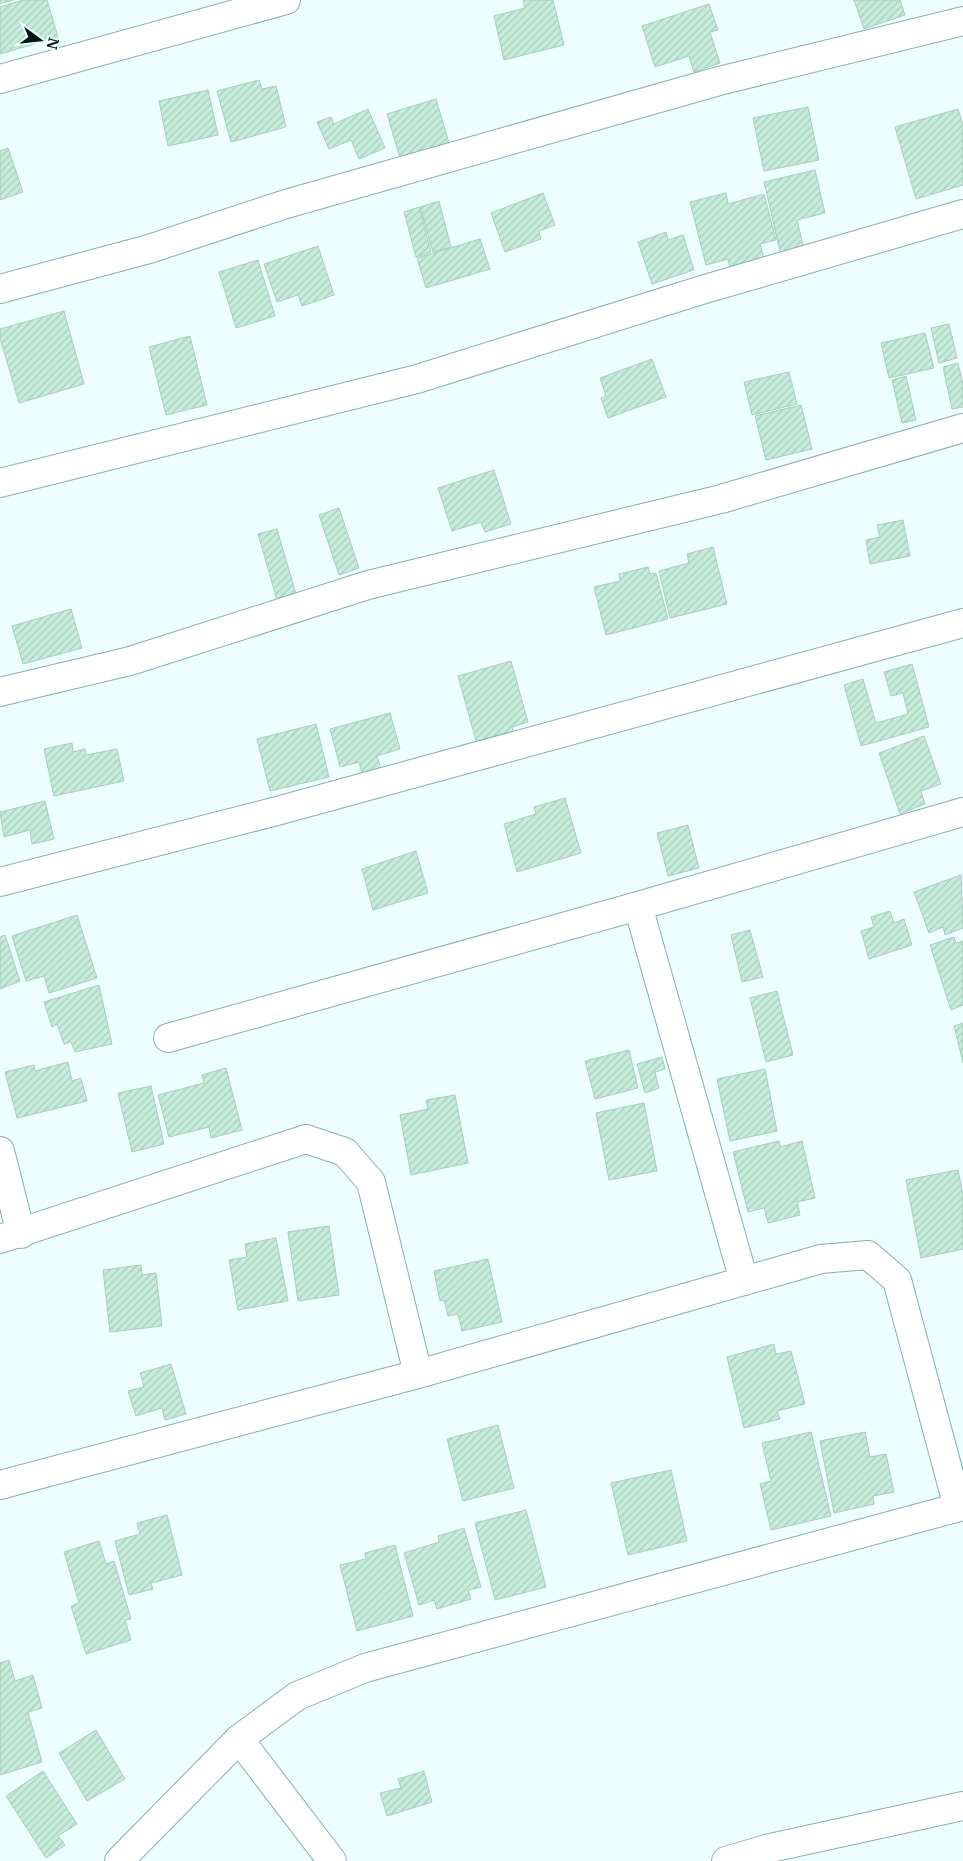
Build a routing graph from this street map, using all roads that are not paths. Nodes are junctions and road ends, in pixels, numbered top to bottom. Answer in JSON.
{"nodes":[{"id":1,"x":286,"y":0,"type":"edge"},
{"id":2,"x":963,"y":21,"type":"edge"},
{"id":3,"x":0,"y":79,"type":"edge"},
{"id":4,"x":963,"y":214,"type":"edge"},
{"id":5,"x":0,"y":289,"type":"edge"},
{"id":6,"x":963,"y":428,"type":"edge"},
{"id":7,"x":0,"y":483,"type":"edge"},
{"id":8,"x":963,"y":623,"type":"edge"},
{"id":9,"x":0,"y":692,"type":"edge"},
{"id":10,"x":963,"y":812,"type":"edge"},
{"id":11,"x":0,"y":882,"type":"edge"},
{"id":12,"x":638,"y":906,"type":"junction"},
{"id":13,"x":168,"y":1038,"type":"dead end"},
{"id":14,"x":0,"y":1151,"type":"edge"},
{"id":15,"x":10,"y":1236,"type":"edge"},
{"id":16,"x":744,"y":1281,"type":"junction"},
{"id":17,"x":418,"y":1374,"type":"junction"},
{"id":18,"x":0,"y":1485,"type":"edge"},
{"id":19,"x":961,"y":1506,"type":"edge"},
{"id":20,"x":239,"y":1739,"type":"junction"},
{"id":21,"x":963,"y":1806,"type":"edge"},
{"id":22,"x":119,"y":1861,"type":"edge"},
{"id":23,"x":332,"y":1861,"type":"edge"},
{"id":24,"x":726,"y":1861,"type":"edge"}],
"edges":[{"from":1,"to":3,"type":"street"},
{"from":2,"to":5,"type":"street"},
{"from":4,"to":7,"type":"street"},
{"from":6,"to":9,"type":"street"},
{"from":8,"to":11,"type":"street"},
{"from":10,"to":12,"type":"street"},
{"from":12,"to":13,"type":"street"},
{"from":12,"to":16,"type":"street"},
{"from":14,"to":15,"type":"street"},
{"from":15,"to":17,"type":"street"},
{"from":16,"to":17,"type":"street"},
{"from":16,"to":19,"type":"street"},
{"from":17,"to":18,"type":"street"},
{"from":19,"to":20,"type":"street"},
{"from":20,"to":22,"type":"street"},
{"from":20,"to":23,"type":"street"},
{"from":21,"to":24,"type":"street"}]}
